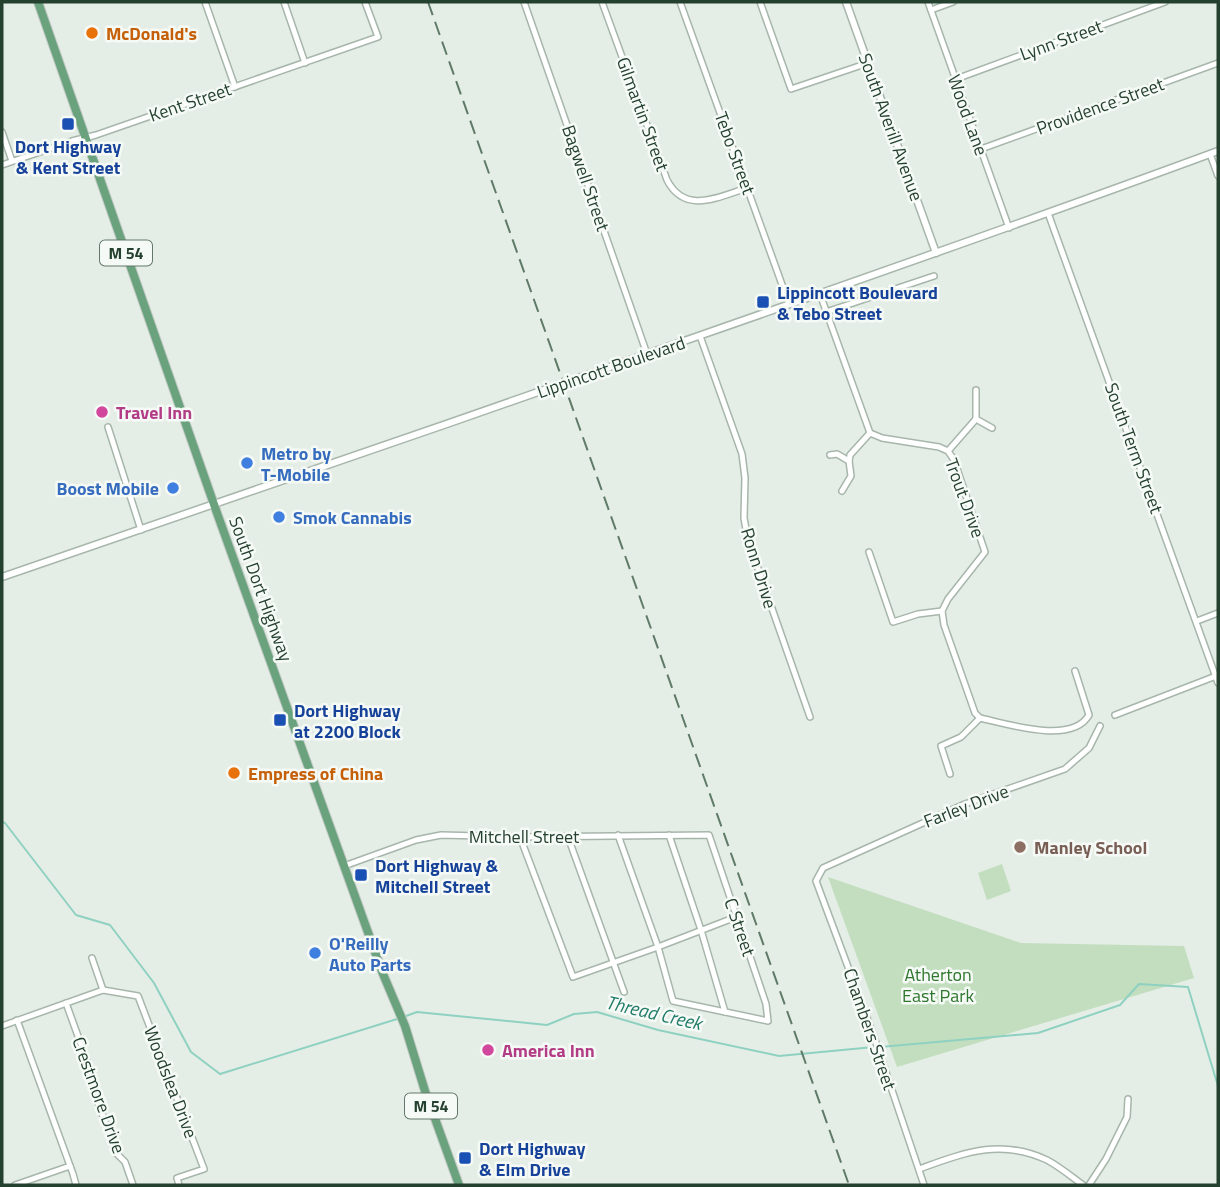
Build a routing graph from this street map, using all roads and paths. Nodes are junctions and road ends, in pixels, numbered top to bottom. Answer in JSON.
{"nodes":[{"id":1,"x":38,"y":2,"type":"edge"},
{"id":2,"x":205,"y":2,"type":"edge"},
{"id":3,"x":284,"y":2,"type":"edge"},
{"id":4,"x":365,"y":2,"type":"edge"},
{"id":5,"x":524,"y":2,"type":"edge"},
{"id":6,"x":603,"y":2,"type":"edge"},
{"id":7,"x":680,"y":2,"type":"edge"},
{"id":8,"x":760,"y":2,"type":"edge"},
{"id":9,"x":846,"y":2,"type":"edge"},
{"id":10,"x":928,"y":2,"type":"edge"},
{"id":11,"x":953,"y":2,"type":"edge"},
{"id":12,"x":1165,"y":2,"type":"edge"},
{"id":13,"x":931,"y":10,"type":"junction"},
{"id":14,"x":305,"y":63,"type":"junction"},
{"id":15,"x":868,"y":63,"type":"junction"},
{"id":16,"x":1218,"y":63,"type":"edge"},
{"id":17,"x":956,"y":79,"type":"junction"},
{"id":18,"x":235,"y":87,"type":"junction"},
{"id":19,"x":2,"y":132,"type":"edge"},
{"id":20,"x":86,"y":138,"type":"junction"},
{"id":21,"x":981,"y":149,"type":"junction"},
{"id":22,"x":1218,"y":151,"type":"edge"},
{"id":23,"x":1210,"y":154,"type":"junction"},
{"id":24,"x":12,"y":161,"type":"junction"},
{"id":25,"x":2,"y":165,"type":"edge"},
{"id":26,"x":1218,"y":176,"type":"edge"},
{"id":27,"x":747,"y":188,"type":"junction"},
{"id":28,"x":1048,"y":213,"type":"junction"},
{"id":29,"x":1009,"y":228,"type":"junction"},
{"id":30,"x":936,"y":253,"type":"junction"},
{"id":31,"x":934,"y":276,"type":"dead end"},
{"id":32,"x":820,"y":294,"type":"junction"},
{"id":33,"x":789,"y":304,"type":"junction"},
{"id":34,"x":827,"y":312,"type":"junction"},
{"id":35,"x":700,"y":336,"type":"junction"},
{"id":36,"x":647,"y":354,"type":"junction"},
{"id":37,"x":976,"y":390,"type":"dead end"},
{"id":38,"x":976,"y":419,"type":"junction"},
{"id":39,"x":108,"y":427,"type":"dead end"},
{"id":40,"x":992,"y":428,"type":"dead end"},
{"id":41,"x":870,"y":433,"type":"junction"},
{"id":42,"x":948,"y":451,"type":"junction"},
{"id":43,"x":830,"y":455,"type":"dead end"},
{"id":44,"x":849,"y":458,"type":"junction"},
{"id":45,"x":842,"y":491,"type":"dead end"},
{"id":46,"x":214,"y":505,"type":"junction"},
{"id":47,"x":141,"y":530,"type":"junction"},
{"id":48,"x":869,"y":552,"type":"dead end"},
{"id":49,"x":2,"y":577,"type":"edge"},
{"id":50,"x":942,"y":611,"type":"junction"},
{"id":51,"x":1218,"y":613,"type":"edge"},
{"id":52,"x":1197,"y":621,"type":"junction"},
{"id":53,"x":1075,"y":671,"type":"dead end"},
{"id":54,"x":1217,"y":680,"type":"edge"},
{"id":55,"x":1115,"y":715,"type":"dead end"},
{"id":56,"x":810,"y":718,"type":"dead end"},
{"id":57,"x":980,"y":718,"type":"junction"},
{"id":58,"x":1100,"y":726,"type":"dead end"},
{"id":59,"x":950,"y":774,"type":"dead end"},
{"id":60,"x":618,"y":835,"type":"junction"},
{"id":61,"x":668,"y":835,"type":"junction"},
{"id":62,"x":709,"y":835,"type":"joint"},
{"id":63,"x":520,"y":837,"type":"junction"},
{"id":64,"x":568,"y":837,"type":"junction"},
{"id":65,"x":344,"y":866,"type":"junction"},
{"id":66,"x":819,"y":873,"type":"joint"},
{"id":67,"x":736,"y":917,"type":"junction"},
{"id":68,"x":701,"y":930,"type":"junction"},
{"id":69,"x":658,"y":947,"type":"junction"},
{"id":70,"x":92,"y":958,"type":"dead end"},
{"id":71,"x":614,"y":962,"type":"junction"},
{"id":72,"x":103,"y":990,"type":"junction"},
{"id":73,"x":624,"y":992,"type":"dead end"},
{"id":74,"x":66,"y":1003,"type":"junction"},
{"id":75,"x":725,"y":1012,"type":"junction"},
{"id":76,"x":17,"y":1020,"type":"junction"},
{"id":77,"x":2,"y":1026,"type":"edge"},
{"id":78,"x":1128,"y":1099,"type":"dead end"},
{"id":79,"x":70,"y":1166,"type":"junction"},
{"id":80,"x":919,"y":1169,"type":"junction"},
{"id":81,"x":15,"y":1185,"type":"edge"},
{"id":82,"x":76,"y":1185,"type":"edge"},
{"id":83,"x":133,"y":1185,"type":"edge"},
{"id":84,"x":179,"y":1185,"type":"edge"},
{"id":85,"x":459,"y":1185,"type":"edge"},
{"id":86,"x":925,"y":1185,"type":"edge"},
{"id":87,"x":1086,"y":1185,"type":"edge"}],
"edges":[{"from":1,"to":20,"type":"main road","name":"South Dort Highway","number":"M 54"},
{"from":2,"to":18,"type":"street"},
{"from":3,"to":14,"type":"street"},
{"from":4,"to":14,"type":"street","name":"Kent Street"},
{"from":5,"to":36,"type":"street","name":"Bagwell Street"},
{"from":6,"to":27,"type":"street","name":"Gilmartin Street"},
{"from":7,"to":27,"type":"street","name":"Tebo Street"},
{"from":8,"to":15,"type":"street"},
{"from":9,"to":15,"type":"street","name":"South Averill Avenue"},
{"from":10,"to":13,"type":"street","name":"Wood Lane"},
{"from":11,"to":13,"type":"street"},
{"from":12,"to":17,"type":"street","name":"Lynn Street"},
{"from":13,"to":17,"type":"street","name":"Wood Lane"},
{"from":14,"to":18,"type":"street","name":"Kent Street"},
{"from":15,"to":30,"type":"street","name":"South Averill Avenue"},
{"from":16,"to":21,"type":"street","name":"Providence Street"},
{"from":17,"to":21,"type":"street","name":"Wood Lane"},
{"from":18,"to":20,"type":"street","name":"Kent Street"},
{"from":19,"to":24,"type":"street"},
{"from":20,"to":24,"type":"street","name":"Kent Street"},
{"from":20,"to":46,"type":"main road","name":"South Dort Highway","number":"M 54"},
{"from":21,"to":29,"type":"street","name":"Wood Lane"},
{"from":22,"to":23,"type":"street","name":"Lippincott Boulevard"},
{"from":23,"to":26,"type":"street"},
{"from":23,"to":28,"type":"street","name":"Lippincott Boulevard"},
{"from":24,"to":25,"type":"street","name":"Kent Street"},
{"from":27,"to":33,"type":"street","name":"Tebo Street"},
{"from":28,"to":29,"type":"street","name":"Lippincott Boulevard"},
{"from":28,"to":52,"type":"street","name":"South Term Street"},
{"from":29,"to":30,"type":"street","name":"Lippincott Boulevard"},
{"from":30,"to":32,"type":"street","name":"Lippincott Boulevard"},
{"from":31,"to":34,"type":"street"},
{"from":32,"to":33,"type":"street","name":"Lippincott Boulevard"},
{"from":32,"to":34,"type":"street"},
{"from":33,"to":35,"type":"street","name":"Lippincott Boulevard"},
{"from":34,"to":41,"type":"street"},
{"from":35,"to":36,"type":"street","name":"Lippincott Boulevard"},
{"from":35,"to":56,"type":"street","name":"Ronn Drive"},
{"from":36,"to":46,"type":"street","name":"Lippincott Boulevard"},
{"from":37,"to":38,"type":"street"},
{"from":38,"to":40,"type":"street"},
{"from":38,"to":42,"type":"street"},
{"from":39,"to":47,"type":"street"},
{"from":41,"to":42,"type":"street","name":"Trout Drive"},
{"from":41,"to":44,"type":"street"},
{"from":42,"to":50,"type":"street","name":"Trout Drive"},
{"from":43,"to":44,"type":"street"},
{"from":44,"to":45,"type":"street"},
{"from":46,"to":47,"type":"street","name":"Lippincott Boulevard"},
{"from":46,"to":65,"type":"main road","name":"South Dort Highway","number":"M 54"},
{"from":47,"to":49,"type":"street","name":"Lippincott Boulevard"},
{"from":48,"to":50,"type":"street"},
{"from":50,"to":57,"type":"street"},
{"from":51,"to":52,"type":"street"},
{"from":52,"to":54,"type":"street","name":"South Term Street"},
{"from":53,"to":57,"type":"street"},
{"from":54,"to":55,"type":"street"},
{"from":57,"to":59,"type":"street"},
{"from":58,"to":66,"type":"street","name":"Farley Drive"},
{"from":60,"to":61,"type":"street","name":"Mitchell Street"},
{"from":60,"to":64,"type":"street","name":"Mitchell Street"},
{"from":60,"to":69,"type":"street"},
{"from":61,"to":62,"type":"street","name":"Mitchell Street"},
{"from":61,"to":68,"type":"street"},
{"from":62,"to":67,"type":"street","name":"C Street"},
{"from":63,"to":64,"type":"street","name":"Mitchell Street"},
{"from":63,"to":65,"type":"street","name":"Mitchell Street"},
{"from":63,"to":71,"type":"street"},
{"from":64,"to":71,"type":"street"},
{"from":65,"to":85,"type":"main road","name":"South Dort Highway","number":"M 54"},
{"from":66,"to":80,"type":"street","name":"Chambers Street"},
{"from":67,"to":68,"type":"street"},
{"from":67,"to":75,"type":"street","name":"C Street"},
{"from":68,"to":69,"type":"street"},
{"from":68,"to":75,"type":"street"},
{"from":69,"to":71,"type":"street"},
{"from":69,"to":75,"type":"street"},
{"from":70,"to":72,"type":"street"},
{"from":71,"to":73,"type":"street"},
{"from":72,"to":74,"type":"street","name":"Woodslea Drive"},
{"from":72,"to":84,"type":"street","name":"Woodslea Drive"},
{"from":74,"to":76,"type":"street","name":"Woodslea Drive"},
{"from":74,"to":83,"type":"street","name":"Crestmore Drive"},
{"from":76,"to":77,"type":"street","name":"Woodslea Drive"},
{"from":76,"to":79,"type":"street"},
{"from":78,"to":87,"type":"street"},
{"from":79,"to":81,"type":"street"},
{"from":79,"to":82,"type":"street"},
{"from":80,"to":86,"type":"street","name":"Chambers Street"},
{"from":80,"to":87,"type":"street"}]}
